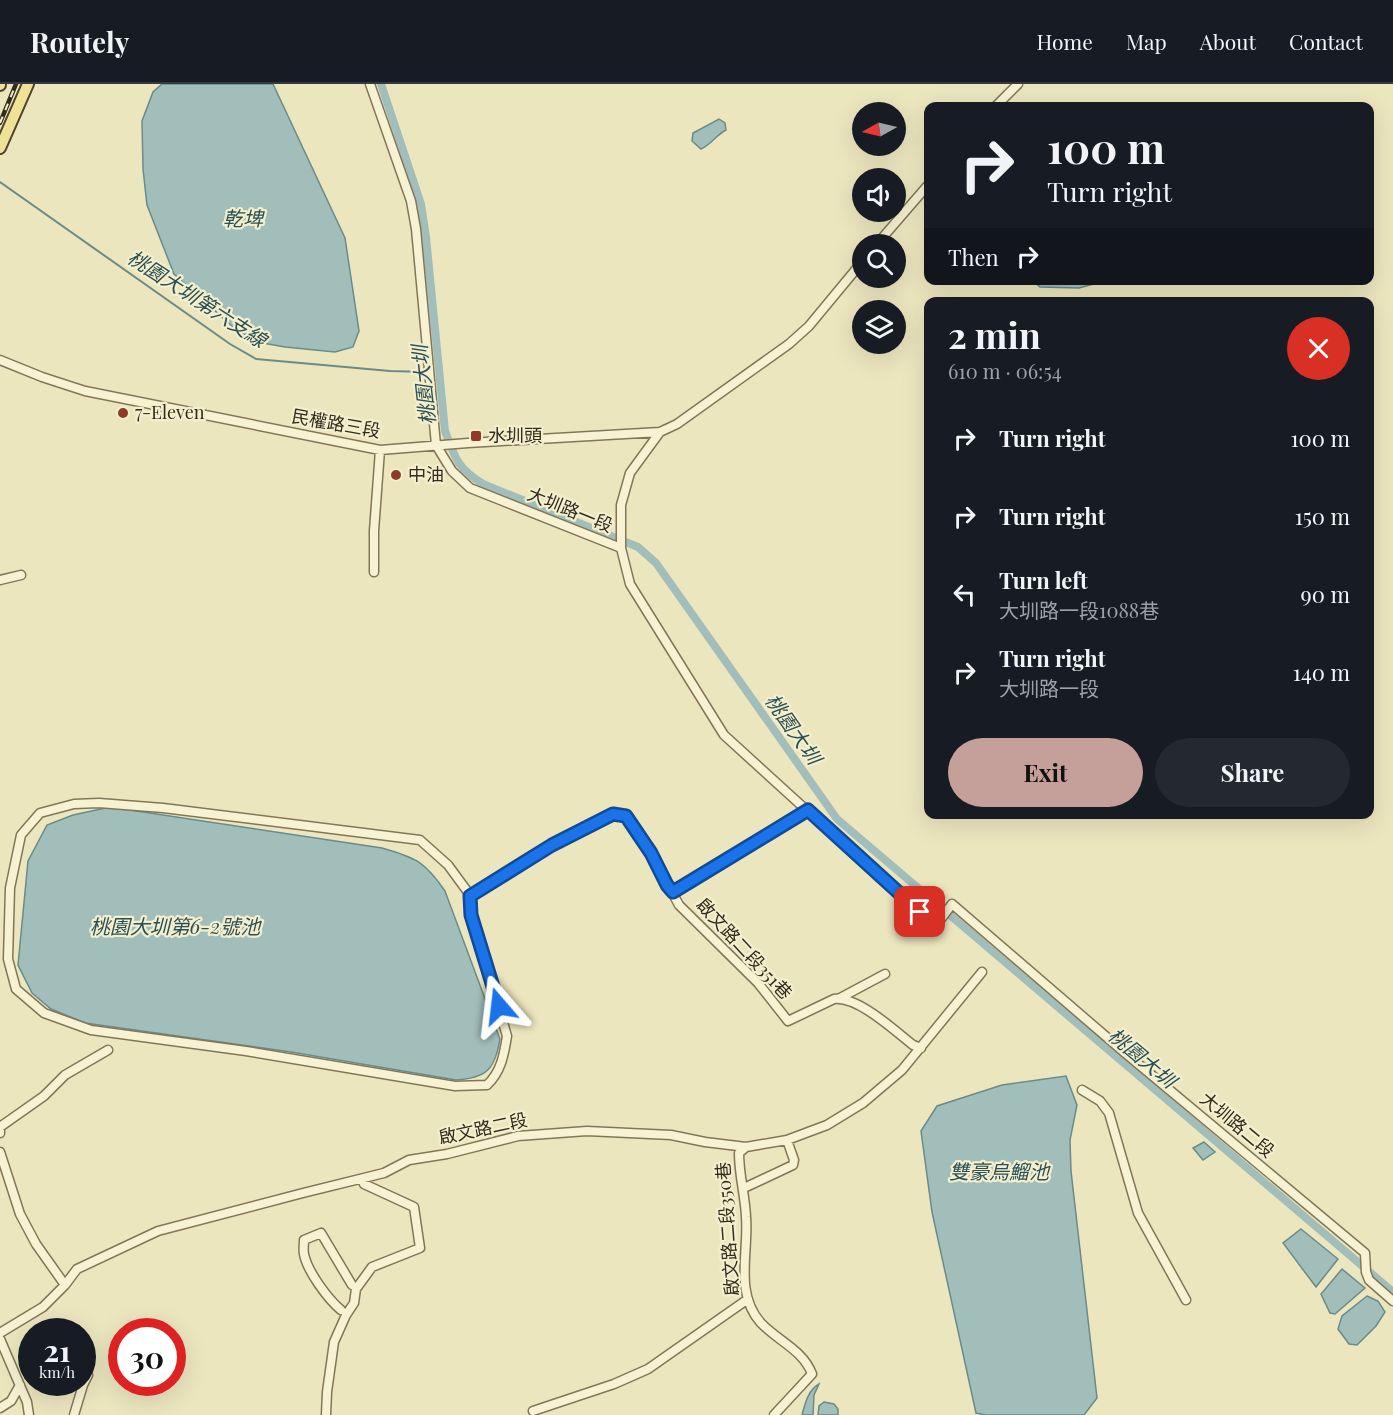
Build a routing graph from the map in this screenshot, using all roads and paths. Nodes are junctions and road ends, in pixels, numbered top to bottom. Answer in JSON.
{"nodes":[{"id":1,"x":28,"y":84,"type":"edge"},
{"id":2,"x":370,"y":84,"type":"edge"},
{"id":3,"x":1018,"y":84,"type":"edge"},
{"id":4,"x":1000,"y":102,"type":"edge"},
{"id":5,"x":0,"y":148,"type":"edge"},
{"id":6,"x":924,"y":190,"type":"edge"},
{"id":7,"x":886,"y":234,"type":"edge"},
{"id":8,"x":852,"y":274,"type":"edge"},
{"id":9,"x":0,"y":360,"type":"edge"},
{"id":10,"x":660,"y":432,"type":"junction"},
{"id":11,"x":437,"y":445,"type":"junction"},
{"id":12,"x":380,"y":450,"type":"junction"},
{"id":13,"x":621,"y":547,"type":"junction"},
{"id":14,"x":374,"y":572,"type":"dead end"},
{"id":15,"x":21,"y":575,"type":"dead end"},
{"id":16,"x":0,"y":580,"type":"edge"},
{"id":17,"x":808,"y":810,"type":"junction"},
{"id":18,"x":673,"y":892,"type":"junction"},
{"id":19,"x":470,"y":896,"type":"junction"},
{"id":20,"x":952,"y":904,"type":"joint"},
{"id":21,"x":982,"y":972,"type":"dead end"},
{"id":22,"x":885,"y":974,"type":"dead end"},
{"id":23,"x":840,"y":998,"type":"junction"},
{"id":24,"x":921,"y":1048,"type":"junction"},
{"id":25,"x":108,"y":1050,"type":"dead end"},
{"id":26,"x":1082,"y":1090,"type":"dead end"},
{"id":27,"x":0,"y":1133,"type":"edge"},
{"id":28,"x":787,"y":1140,"type":"junction"},
{"id":29,"x":746,"y":1147,"type":"junction"},
{"id":30,"x":0,"y":1152,"type":"edge"},
{"id":31,"x":362,"y":1179,"type":"junction"},
{"id":32,"x":744,"y":1188,"type":"junction"},
{"id":33,"x":65,"y":1285,"type":"junction"},
{"id":34,"x":352,"y":1285,"type":"dead end"},
{"id":35,"x":748,"y":1299,"type":"junction"},
{"id":36,"x":1186,"y":1300,"type":"dead end"},
{"id":37,"x":1393,"y":1301,"type":"edge"},
{"id":38,"x":341,"y":1310,"type":"dead end"},
{"id":39,"x":0,"y":1333,"type":"edge"},
{"id":40,"x":0,"y":1339,"type":"edge"},
{"id":41,"x":18,"y":1380,"type":"edge"},
{"id":42,"x":18,"y":1389,"type":"edge"},
{"id":43,"x":25,"y":1396,"type":"edge"},
{"id":44,"x":79,"y":1396,"type":"edge"},
{"id":45,"x":0,"y":1408,"type":"edge"},
{"id":46,"x":533,"y":1410,"type":"dead end"},
{"id":47,"x":29,"y":1415,"type":"edge"},
{"id":48,"x":74,"y":1415,"type":"edge"},
{"id":49,"x":326,"y":1415,"type":"edge"},
{"id":50,"x":774,"y":1415,"type":"edge"}],
"edges":[{"from":1,"to":5,"type":"main road"},
{"from":2,"to":11,"type":"street","name":"大圳路一段"},
{"from":3,"to":4,"type":"street"},
{"from":6,"to":7,"type":"street"},
{"from":8,"to":10,"type":"street","name":"民權路三段"},
{"from":9,"to":12,"type":"street","name":"民權路三段"},
{"from":10,"to":11,"type":"street","name":"民權路三段"},
{"from":10,"to":13,"type":"street"},
{"from":11,"to":12,"type":"street","name":"民權路三段"},
{"from":11,"to":13,"type":"street","name":"大圳路一段"},
{"from":12,"to":14,"type":"street"},
{"from":13,"to":17,"type":"street","name":"大圳路一段"},
{"from":15,"to":16,"type":"street"},
{"from":17,"to":18,"type":"street"},
{"from":17,"to":20,"type":"street","name":"大圳路一段"},
{"from":18,"to":19,"type":"street"},
{"from":18,"to":23,"type":"street","name":"啟文路二段351巷"},
{"from":19,"to":19,"type":"street"},
{"from":20,"to":37,"type":"street","name":"大圳路二段"},
{"from":21,"to":24,"type":"street","name":"啟文路二段"},
{"from":22,"to":23,"type":"street"},
{"from":23,"to":24,"type":"street"},
{"from":24,"to":28,"type":"street","name":"啟文路二段"},
{"from":25,"to":27,"type":"street"},
{"from":26,"to":36,"type":"street"},
{"from":28,"to":29,"type":"street","name":"啟文路二段"},
{"from":28,"to":32,"type":"street"},
{"from":29,"to":31,"type":"street","name":"啟文路二段"},
{"from":29,"to":32,"type":"street","name":"啟文路二段350巷"},
{"from":30,"to":33,"type":"street"},
{"from":31,"to":33,"type":"street","name":"啟文路二段"},
{"from":31,"to":49,"type":"street"},
{"from":32,"to":35,"type":"street","name":"啟文路二段350巷"},
{"from":33,"to":39,"type":"street","name":"啟文路二段"},
{"from":34,"to":38,"type":"street"},
{"from":35,"to":46,"type":"street"},
{"from":35,"to":50,"type":"street","name":"啟文路二段350巷"},
{"from":40,"to":41,"type":"street"},
{"from":42,"to":45,"type":"street"},
{"from":43,"to":47,"type":"street"},
{"from":44,"to":48,"type":"street"}]}
